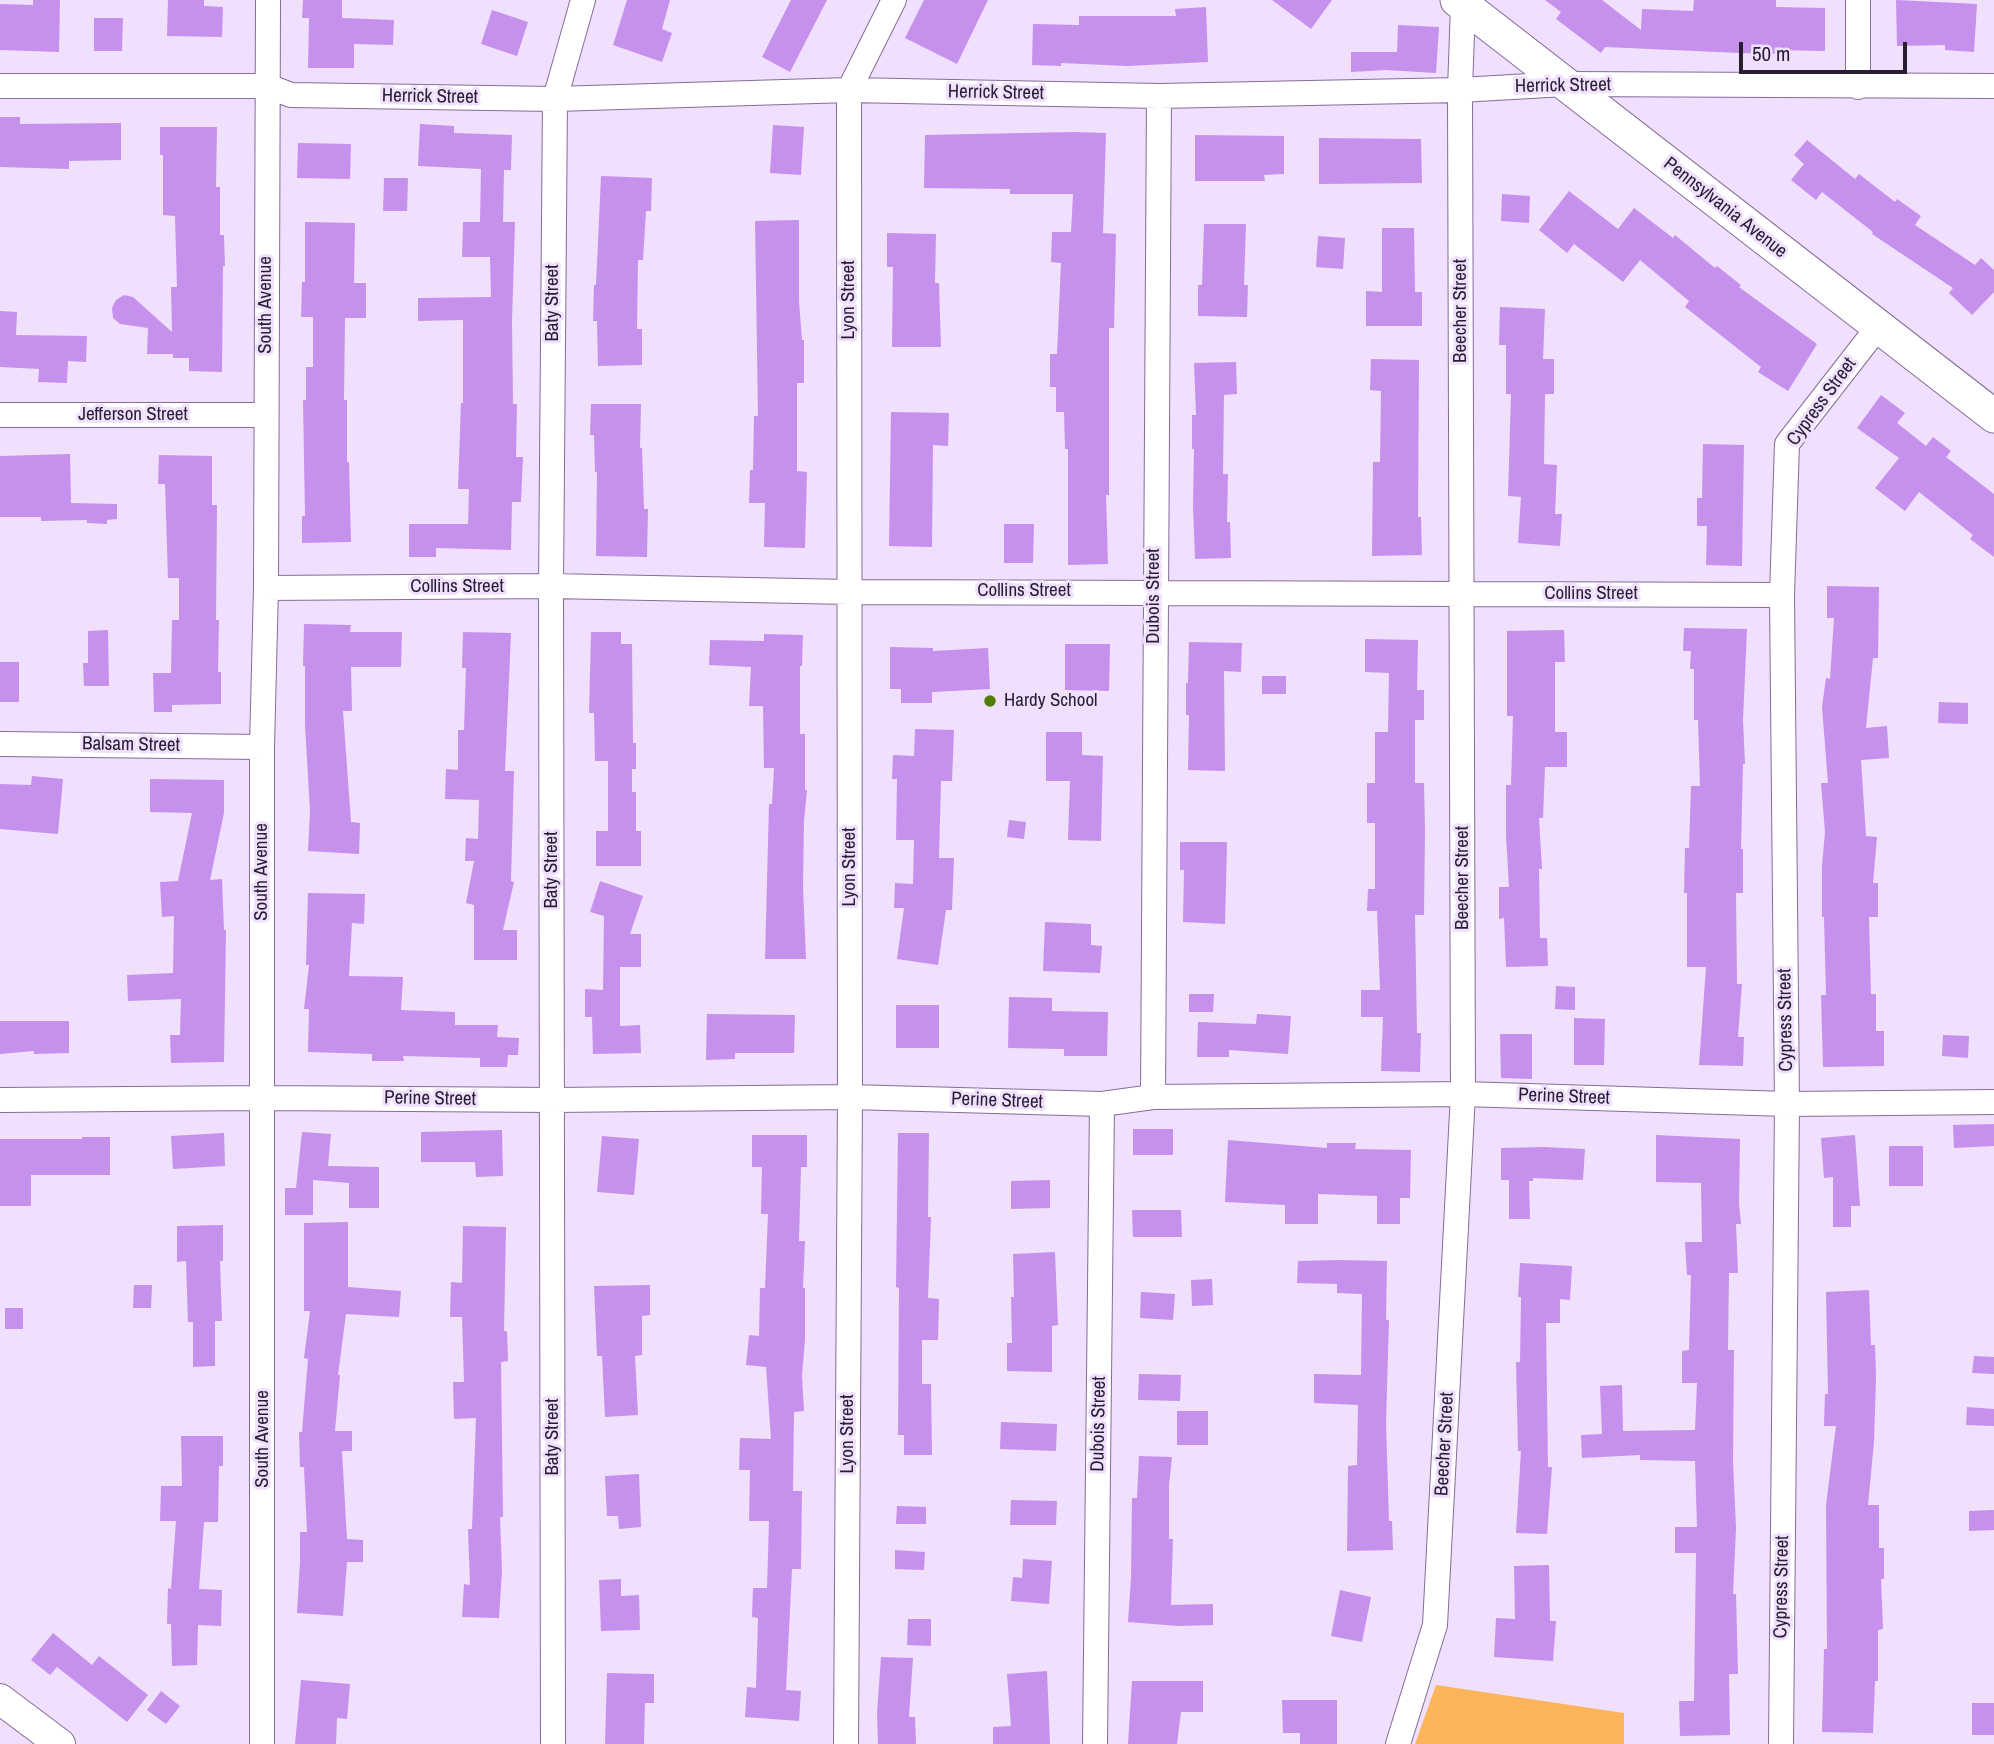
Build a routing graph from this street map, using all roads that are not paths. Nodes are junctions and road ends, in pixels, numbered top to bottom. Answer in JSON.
{"nodes":[{"id":1,"x":268,"y":0,"type":"edge"},
{"id":2,"x":583,"y":0,"type":"edge"},
{"id":3,"x":894,"y":0,"type":"edge"},
{"id":4,"x":1858,"y":0,"type":"edge"},
{"id":5,"x":1460,"y":2,"type":"edge"},
{"id":6,"x":1565,"y":84,"type":"junction"},
{"id":7,"x":0,"y":86,"type":"edge"},
{"id":8,"x":267,"y":86,"type":"junction"},
{"id":9,"x":1994,"y":86,"type":"edge"},
{"id":10,"x":1858,"y":87,"type":"junction"},
{"id":11,"x":849,"y":90,"type":"junction"},
{"id":12,"x":1460,"y":90,"type":"junction"},
{"id":13,"x":1159,"y":96,"type":"junction"},
{"id":14,"x":555,"y":99,"type":"junction"},
{"id":15,"x":1878,"y":327,"type":"junction"},
{"id":16,"x":0,"y":415,"type":"edge"},
{"id":17,"x":265,"y":415,"type":"junction"},
{"id":18,"x":1994,"y":416,"type":"edge"},
{"id":19,"x":551,"y":586,"type":"junction"},
{"id":20,"x":266,"y":588,"type":"junction"},
{"id":21,"x":1154,"y":591,"type":"junction"},
{"id":22,"x":849,"y":592,"type":"junction"},
{"id":23,"x":1462,"y":594,"type":"junction"},
{"id":24,"x":1782,"y":595,"type":"junction"},
{"id":25,"x":0,"y":744,"type":"edge"},
{"id":26,"x":262,"y":747,"type":"junction"},
{"id":27,"x":1463,"y":1094,"type":"junction"},
{"id":28,"x":850,"y":1097,"type":"junction"},
{"id":29,"x":1153,"y":1097,"type":"junction"},
{"id":30,"x":263,"y":1098,"type":"junction"},
{"id":31,"x":0,"y":1100,"type":"edge"},
{"id":32,"x":553,"y":1100,"type":"junction"},
{"id":33,"x":1994,"y":1102,"type":"edge"},
{"id":34,"x":1102,"y":1104,"type":"junction"},
{"id":35,"x":1787,"y":1104,"type":"junction"},
{"id":36,"x":0,"y":1699,"type":"edge"},
{"id":37,"x":60,"y":1744,"type":"edge"},
{"id":38,"x":262,"y":1744,"type":"edge"},
{"id":39,"x":553,"y":1744,"type":"edge"},
{"id":40,"x":846,"y":1744,"type":"edge"},
{"id":41,"x":1095,"y":1744,"type":"edge"},
{"id":42,"x":1398,"y":1744,"type":"edge"},
{"id":43,"x":1781,"y":1744,"type":"edge"}],
"edges":[{"from":1,"to":8,"type":"street","name":"South Avenue"},
{"from":2,"to":14,"type":"street","name":"Baty Street"},
{"from":3,"to":11,"type":"street","name":"Lyon Street"},
{"from":4,"to":10,"type":"street"},
{"from":5,"to":6,"type":"main road","name":"Pennsylvania Avenue"},
{"from":5,"to":12,"type":"street","name":"Beecher Street"},
{"from":6,"to":10,"type":"street","name":"Herrick Street"},
{"from":6,"to":12,"type":"street","name":"Herrick Street"},
{"from":6,"to":15,"type":"main road","name":"Pennsylvania Avenue"},
{"from":7,"to":8,"type":"street","name":"Herrick Street"},
{"from":8,"to":14,"type":"street","name":"Herrick Street"},
{"from":8,"to":17,"type":"street","name":"South Avenue"},
{"from":9,"to":10,"type":"street","name":"Herrick Street"},
{"from":11,"to":13,"type":"street","name":"Herrick Street"},
{"from":11,"to":14,"type":"street","name":"Herrick Street"},
{"from":11,"to":22,"type":"street","name":"Lyon Street"},
{"from":12,"to":13,"type":"street","name":"Herrick Street"},
{"from":12,"to":23,"type":"street","name":"Beecher Street"},
{"from":13,"to":21,"type":"street","name":"Dubois Street"},
{"from":14,"to":19,"type":"street","name":"Baty Street"},
{"from":15,"to":18,"type":"main road","name":"Pennsylvania Avenue"},
{"from":15,"to":24,"type":"street","name":"Cypress Street"},
{"from":16,"to":17,"type":"street","name":"Jefferson Street"},
{"from":17,"to":20,"type":"street","name":"South Avenue"},
{"from":19,"to":20,"type":"street","name":"Collins Street"},
{"from":19,"to":22,"type":"street","name":"Collins Street"},
{"from":19,"to":32,"type":"street","name":"Baty Street"},
{"from":20,"to":26,"type":"street","name":"South Avenue"},
{"from":21,"to":22,"type":"street","name":"Collins Street"},
{"from":21,"to":23,"type":"street","name":"Collins Street"},
{"from":21,"to":29,"type":"street","name":"Dubois Street"},
{"from":22,"to":28,"type":"street","name":"Lyon Street"},
{"from":23,"to":24,"type":"street","name":"Collins Street"},
{"from":23,"to":27,"type":"street","name":"Beecher Street"},
{"from":24,"to":35,"type":"street","name":"Cypress Street"},
{"from":25,"to":26,"type":"street","name":"Balsam Street"},
{"from":26,"to":30,"type":"street","name":"South Avenue"},
{"from":27,"to":29,"type":"street","name":"Perine Street"},
{"from":27,"to":35,"type":"street","name":"Perine Street"},
{"from":27,"to":42,"type":"street","name":"Beecher Street"},
{"from":28,"to":32,"type":"street","name":"Perine Street"},
{"from":28,"to":34,"type":"street","name":"Perine Street"},
{"from":28,"to":40,"type":"street","name":"Lyon Street"},
{"from":29,"to":34,"type":"street","name":"Perine Street"},
{"from":30,"to":31,"type":"street","name":"Perine Street"},
{"from":30,"to":32,"type":"street","name":"Perine Street"},
{"from":30,"to":38,"type":"street","name":"South Avenue"},
{"from":32,"to":39,"type":"street","name":"Baty Street"},
{"from":33,"to":35,"type":"street","name":"Perine Street"},
{"from":34,"to":41,"type":"street","name":"Dubois Street"},
{"from":35,"to":43,"type":"street","name":"Cypress Street"},
{"from":36,"to":37,"type":"street"}]}
